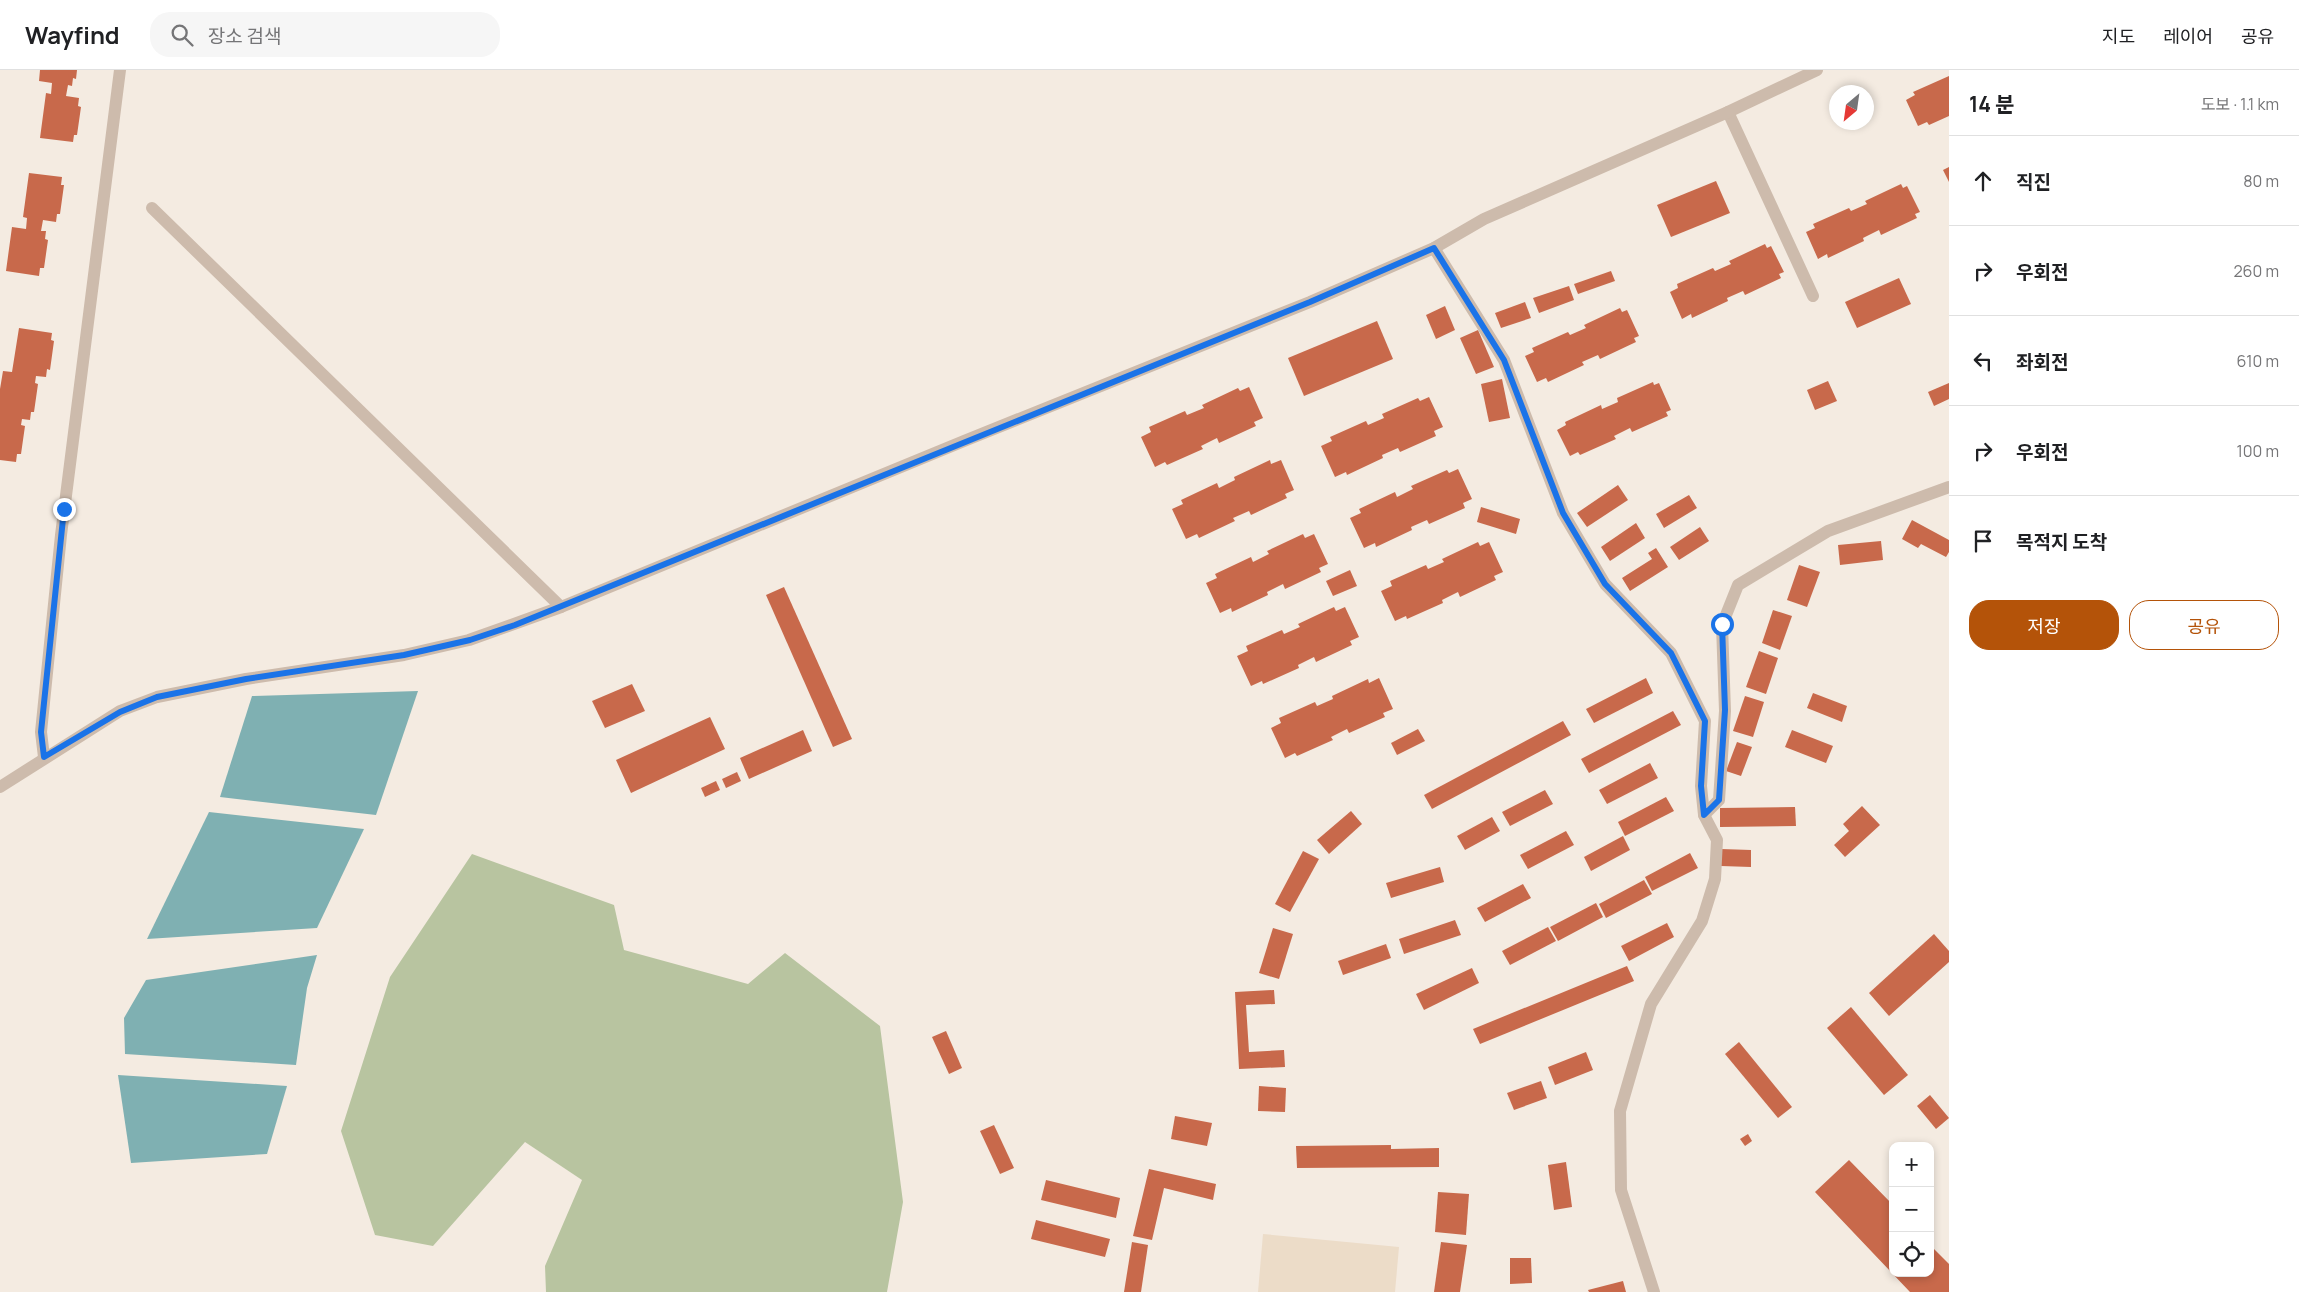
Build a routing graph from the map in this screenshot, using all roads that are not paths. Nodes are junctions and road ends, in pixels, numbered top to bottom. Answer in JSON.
{"nodes":[{"id":1,"x":120,"y":70,"type":"edge"},
{"id":2,"x":1817,"y":70,"type":"edge"},
{"id":3,"x":1728,"y":112,"type":"junction"},
{"id":4,"x":152,"y":208,"type":"dead end"},
{"id":5,"x":1434,"y":248,"type":"junction"},
{"id":6,"x":1813,"y":296,"type":"dead end"},
{"id":7,"x":1949,"y":487,"type":"edge"},
{"id":8,"x":561,"y":607,"type":"junction"},
{"id":9,"x":44,"y":757,"type":"junction"},
{"id":10,"x":0,"y":787,"type":"edge"},
{"id":11,"x":1704,"y":815,"type":"junction"},
{"id":12,"x":1654,"y":1292,"type":"edge"}],
"edges":[{"from":1,"to":9,"type":"street"},
{"from":2,"to":3,"type":"street"},
{"from":3,"to":5,"type":"street"},
{"from":3,"to":6,"type":"street"},
{"from":4,"to":8,"type":"street"},
{"from":5,"to":8,"type":"street"},
{"from":5,"to":11,"type":"street"},
{"from":7,"to":11,"type":"street"},
{"from":8,"to":9,"type":"street"},
{"from":9,"to":10,"type":"street"},
{"from":11,"to":12,"type":"street"}]}
